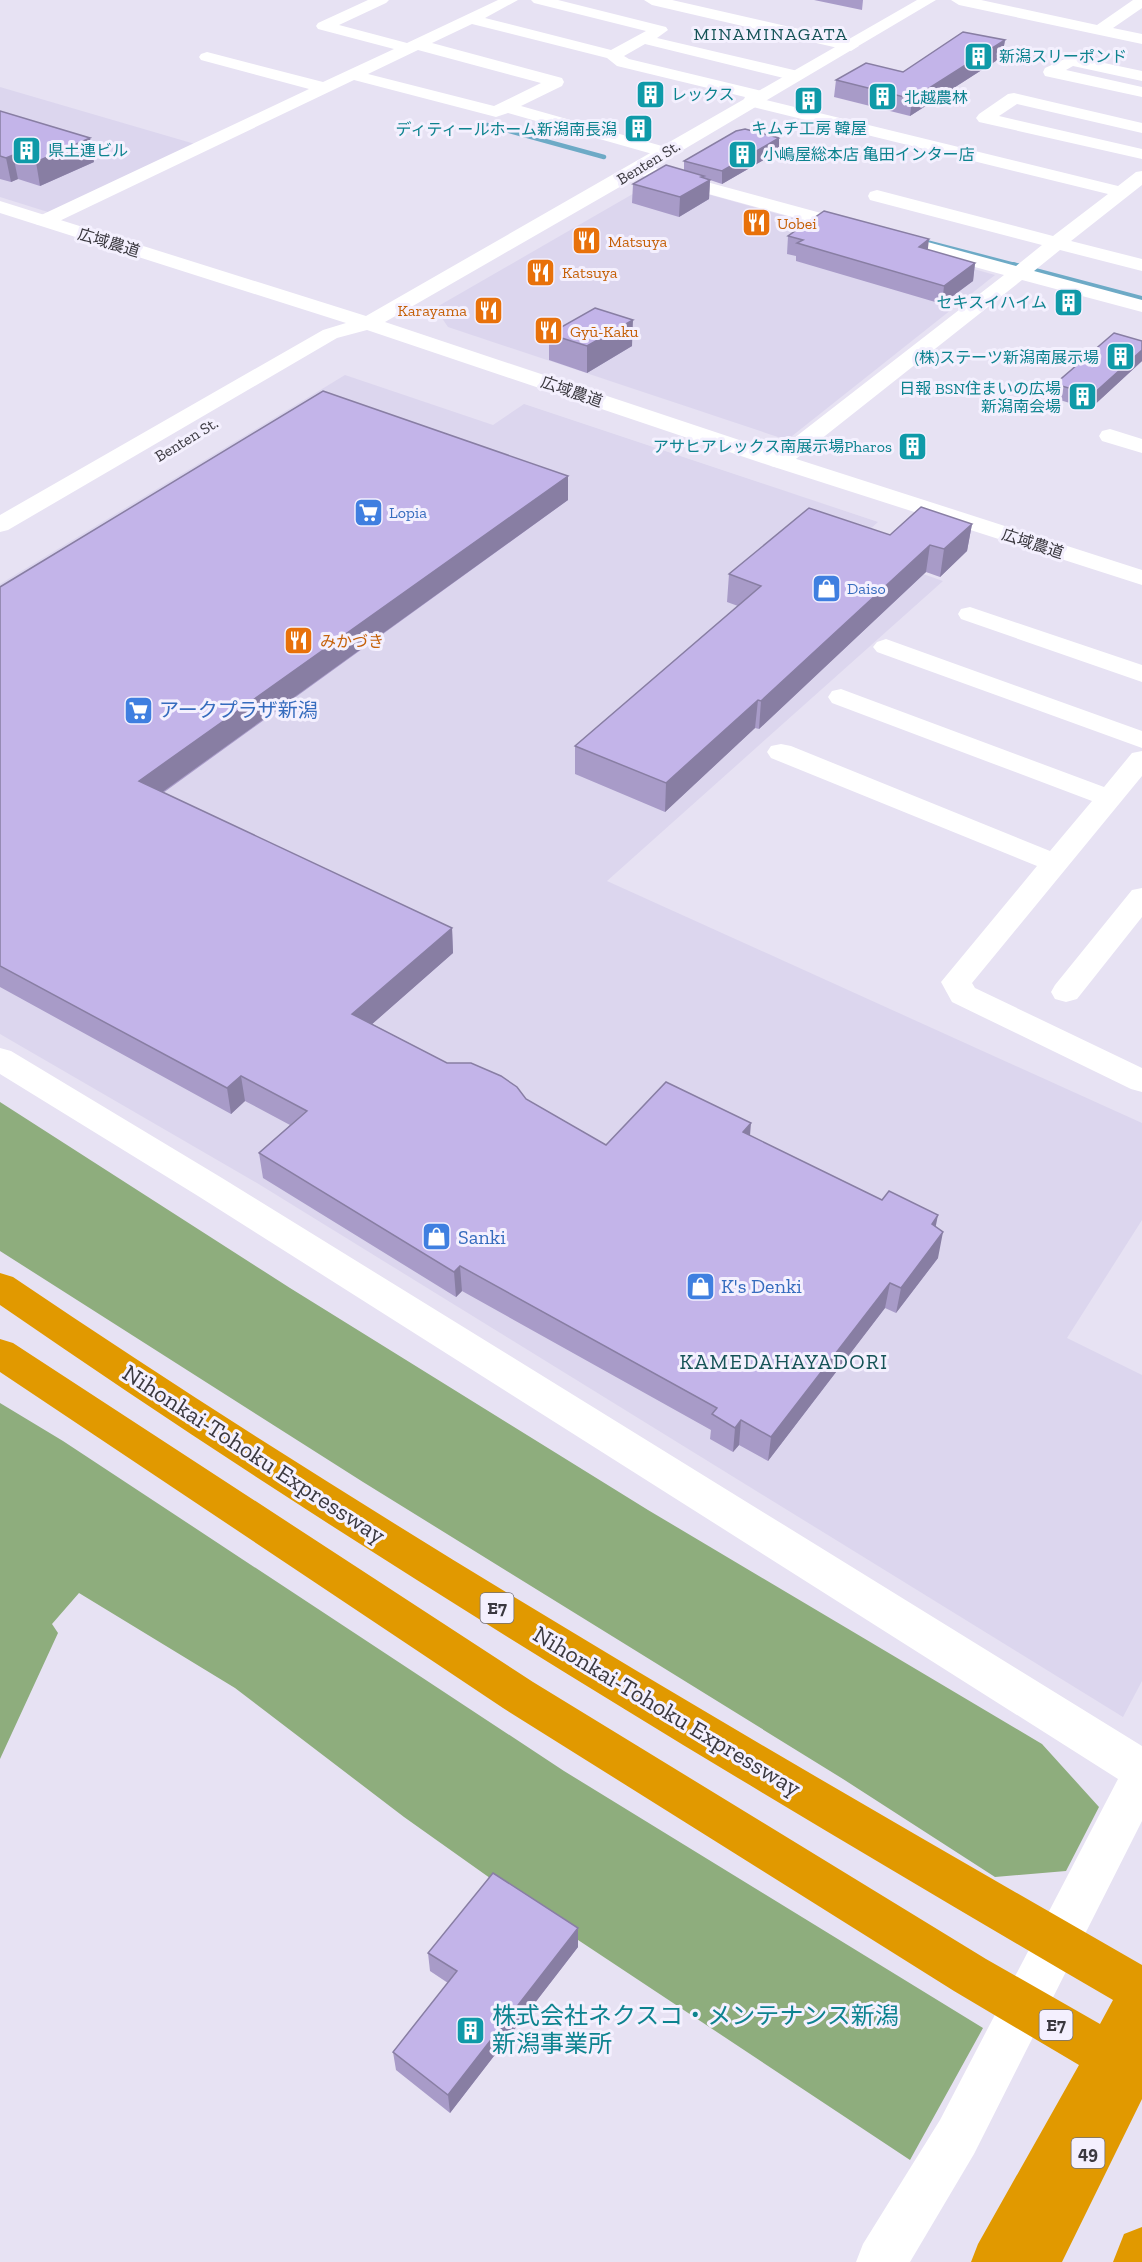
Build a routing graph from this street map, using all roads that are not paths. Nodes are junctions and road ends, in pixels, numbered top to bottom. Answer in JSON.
{"nodes":[{"id":1,"x":381,"y":0,"type":"edge"},
{"id":2,"x":510,"y":0,"type":"edge"},
{"id":3,"x":539,"y":0,"type":"edge"},
{"id":4,"x":652,"y":0,"type":"edge"},
{"id":5,"x":928,"y":0,"type":"edge"},
{"id":6,"x":959,"y":0,"type":"edge"},
{"id":7,"x":1142,"y":1,"type":"edge"},
{"id":8,"x":470,"y":19,"type":"junction"},
{"id":9,"x":1099,"y":30,"type":"junction"},
{"id":10,"x":642,"y":39,"type":"junction"},
{"id":11,"x":1142,"y":39,"type":"edge"},
{"id":12,"x":413,"y":46,"type":"junction"},
{"id":13,"x":851,"y":46,"type":"junction"},
{"id":14,"x":613,"y":55,"type":"junction"},
{"id":15,"x":207,"y":57,"type":"dead end"},
{"id":16,"x":354,"y":75,"type":"junction"},
{"id":17,"x":796,"y":76,"type":"junction"},
{"id":18,"x":1142,"y":76,"type":"edge"},
{"id":19,"x":326,"y":88,"type":"junction"},
{"id":20,"x":1142,"y":92,"type":"edge"},
{"id":21,"x":756,"y":98,"type":"junction"},
{"id":22,"x":506,"y":107,"type":"junction"},
{"id":23,"x":1142,"y":128,"type":"edge"},
{"id":24,"x":663,"y":152,"type":"junction"},
{"id":25,"x":1142,"y":154,"type":"edge"},
{"id":26,"x":638,"y":169,"type":"junction"},
{"id":27,"x":1142,"y":176,"type":"edge"},
{"id":28,"x":877,"y":196,"type":"dead end"},
{"id":29,"x":1116,"y":202,"type":"junction"},
{"id":30,"x":1078,"y":204,"type":"dead end"},
{"id":31,"x":0,"y":207,"type":"edge"},
{"id":32,"x":44,"y":221,"type":"junction"},
{"id":33,"x":1058,"y":243,"type":"junction"},
{"id":34,"x":1142,"y":265,"type":"edge"},
{"id":35,"x":1024,"y":270,"type":"junction"},
{"id":36,"x":1142,"y":306,"type":"edge"},
{"id":37,"x":368,"y":323,"type":"junction"},
{"id":38,"x":1110,"y":436,"type":"dead end"},
{"id":39,"x":1142,"y":446,"type":"edge"},
{"id":40,"x":779,"y":460,"type":"junction"},
{"id":41,"x":0,"y":525,"type":"edge"},
{"id":42,"x":30,"y":532,"type":"dead end"},
{"id":43,"x":1142,"y":578,"type":"edge"},
{"id":44,"x":970,"y":614,"type":"dead end"},
{"id":45,"x":886,"y":648,"type":"dead end"},
{"id":46,"x":1142,"y":674,"type":"edge"},
{"id":47,"x":841,"y":697,"type":"dead end"},
{"id":48,"x":1142,"y":740,"type":"edge"},
{"id":49,"x":781,"y":752,"type":"dead end"},
{"id":50,"x":1142,"y":759,"type":"edge"},
{"id":51,"x":1109,"y":798,"type":"junction"},
{"id":52,"x":1054,"y":863,"type":"junction"},
{"id":53,"x":1142,"y":897,"type":"edge"},
{"id":54,"x":1066,"y":992,"type":"dead end"},
{"id":55,"x":0,"y":1059,"type":"edge"},
{"id":56,"x":1142,"y":1081,"type":"edge"},
{"id":57,"x":0,"y":1287,"type":"edge"},
{"id":58,"x":0,"y":1353,"type":"edge"},
{"id":59,"x":1142,"y":1770,"type":"edge"},
{"id":60,"x":1142,"y":1776,"type":"edge"},
{"id":61,"x":1142,"y":1992,"type":"edge"},
{"id":62,"x":1142,"y":2044,"type":"edge"},
{"id":63,"x":1142,"y":2076,"type":"edge"},
{"id":64,"x":1142,"y":2252,"type":"edge"},
{"id":65,"x":881,"y":2262,"type":"edge"},
{"id":66,"x":996,"y":2262,"type":"edge"},
{"id":67,"x":1035,"y":2262,"type":"edge"},
{"id":68,"x":1138,"y":2262,"type":"edge"}],
"edges":[{"from":1,"to":12,"type":"street"},
{"from":2,"to":8,"type":"street"},
{"from":3,"to":10,"type":"street"},
{"from":4,"to":13,"type":"street"},
{"from":5,"to":13,"type":"street","name":"Benten St."},
{"from":6,"to":9,"type":"street"},
{"from":7,"to":9,"type":"street"},
{"from":8,"to":12,"type":"street"},
{"from":8,"to":14,"type":"street"},
{"from":9,"to":11,"type":"street"},
{"from":10,"to":14,"type":"street"},
{"from":10,"to":17,"type":"street"},
{"from":12,"to":16,"type":"street"},
{"from":12,"to":22,"type":"street"},
{"from":13,"to":17,"type":"street","name":"Benten St."},
{"from":14,"to":21,"type":"street"},
{"from":15,"to":19,"type":"street"},
{"from":16,"to":19,"type":"street"},
{"from":16,"to":22,"type":"street"},
{"from":17,"to":21,"type":"street","name":"Benten St."},
{"from":18,"to":20,"type":"street"},
{"from":19,"to":32,"type":"street"},
{"from":21,"to":24,"type":"street","name":"Benten St."},
{"from":21,"to":29,"type":"street"},
{"from":22,"to":24,"type":"street"},
{"from":23,"to":25,"type":"street"},
{"from":24,"to":26,"type":"street","name":"Benten St."},
{"from":26,"to":35,"type":"street"},
{"from":26,"to":37,"type":"street","name":"Benten St."},
{"from":27,"to":29,"type":"street"},
{"from":28,"to":33,"type":"street"},
{"from":29,"to":30,"type":"street"},
{"from":29,"to":33,"type":"street"},
{"from":31,"to":32,"type":"street","name":"広域農道"},
{"from":32,"to":37,"type":"street","name":"広域農道"},
{"from":33,"to":34,"type":"street"},
{"from":33,"to":35,"type":"street"},
{"from":35,"to":36,"type":"street"},
{"from":35,"to":40,"type":"street"},
{"from":37,"to":40,"type":"street","name":"広域農道"},
{"from":37,"to":41,"type":"street","name":"Benten St."},
{"from":37,"to":42,"type":"street","name":"Benten St."},
{"from":38,"to":39,"type":"street"},
{"from":40,"to":43,"type":"street","name":"広域農道"},
{"from":44,"to":46,"type":"street"},
{"from":45,"to":48,"type":"street"},
{"from":47,"to":51,"type":"street"},
{"from":49,"to":52,"type":"street"},
{"from":50,"to":51,"type":"street"},
{"from":51,"to":52,"type":"street"},
{"from":52,"to":56,"type":"street"},
{"from":53,"to":54,"type":"street"},
{"from":55,"to":59,"type":"street"},
{"from":57,"to":61,"type":"highway","name":"Nihonkai-Tohoku Expressway","number":"E7"},
{"from":58,"to":63,"type":"highway","number":"E7"},
{"from":60,"to":65,"type":"street"},
{"from":61,"to":66,"type":"highway"},
{"from":62,"to":67,"type":"highway","number":"49"},
{"from":64,"to":68,"type":"highway"}]}
